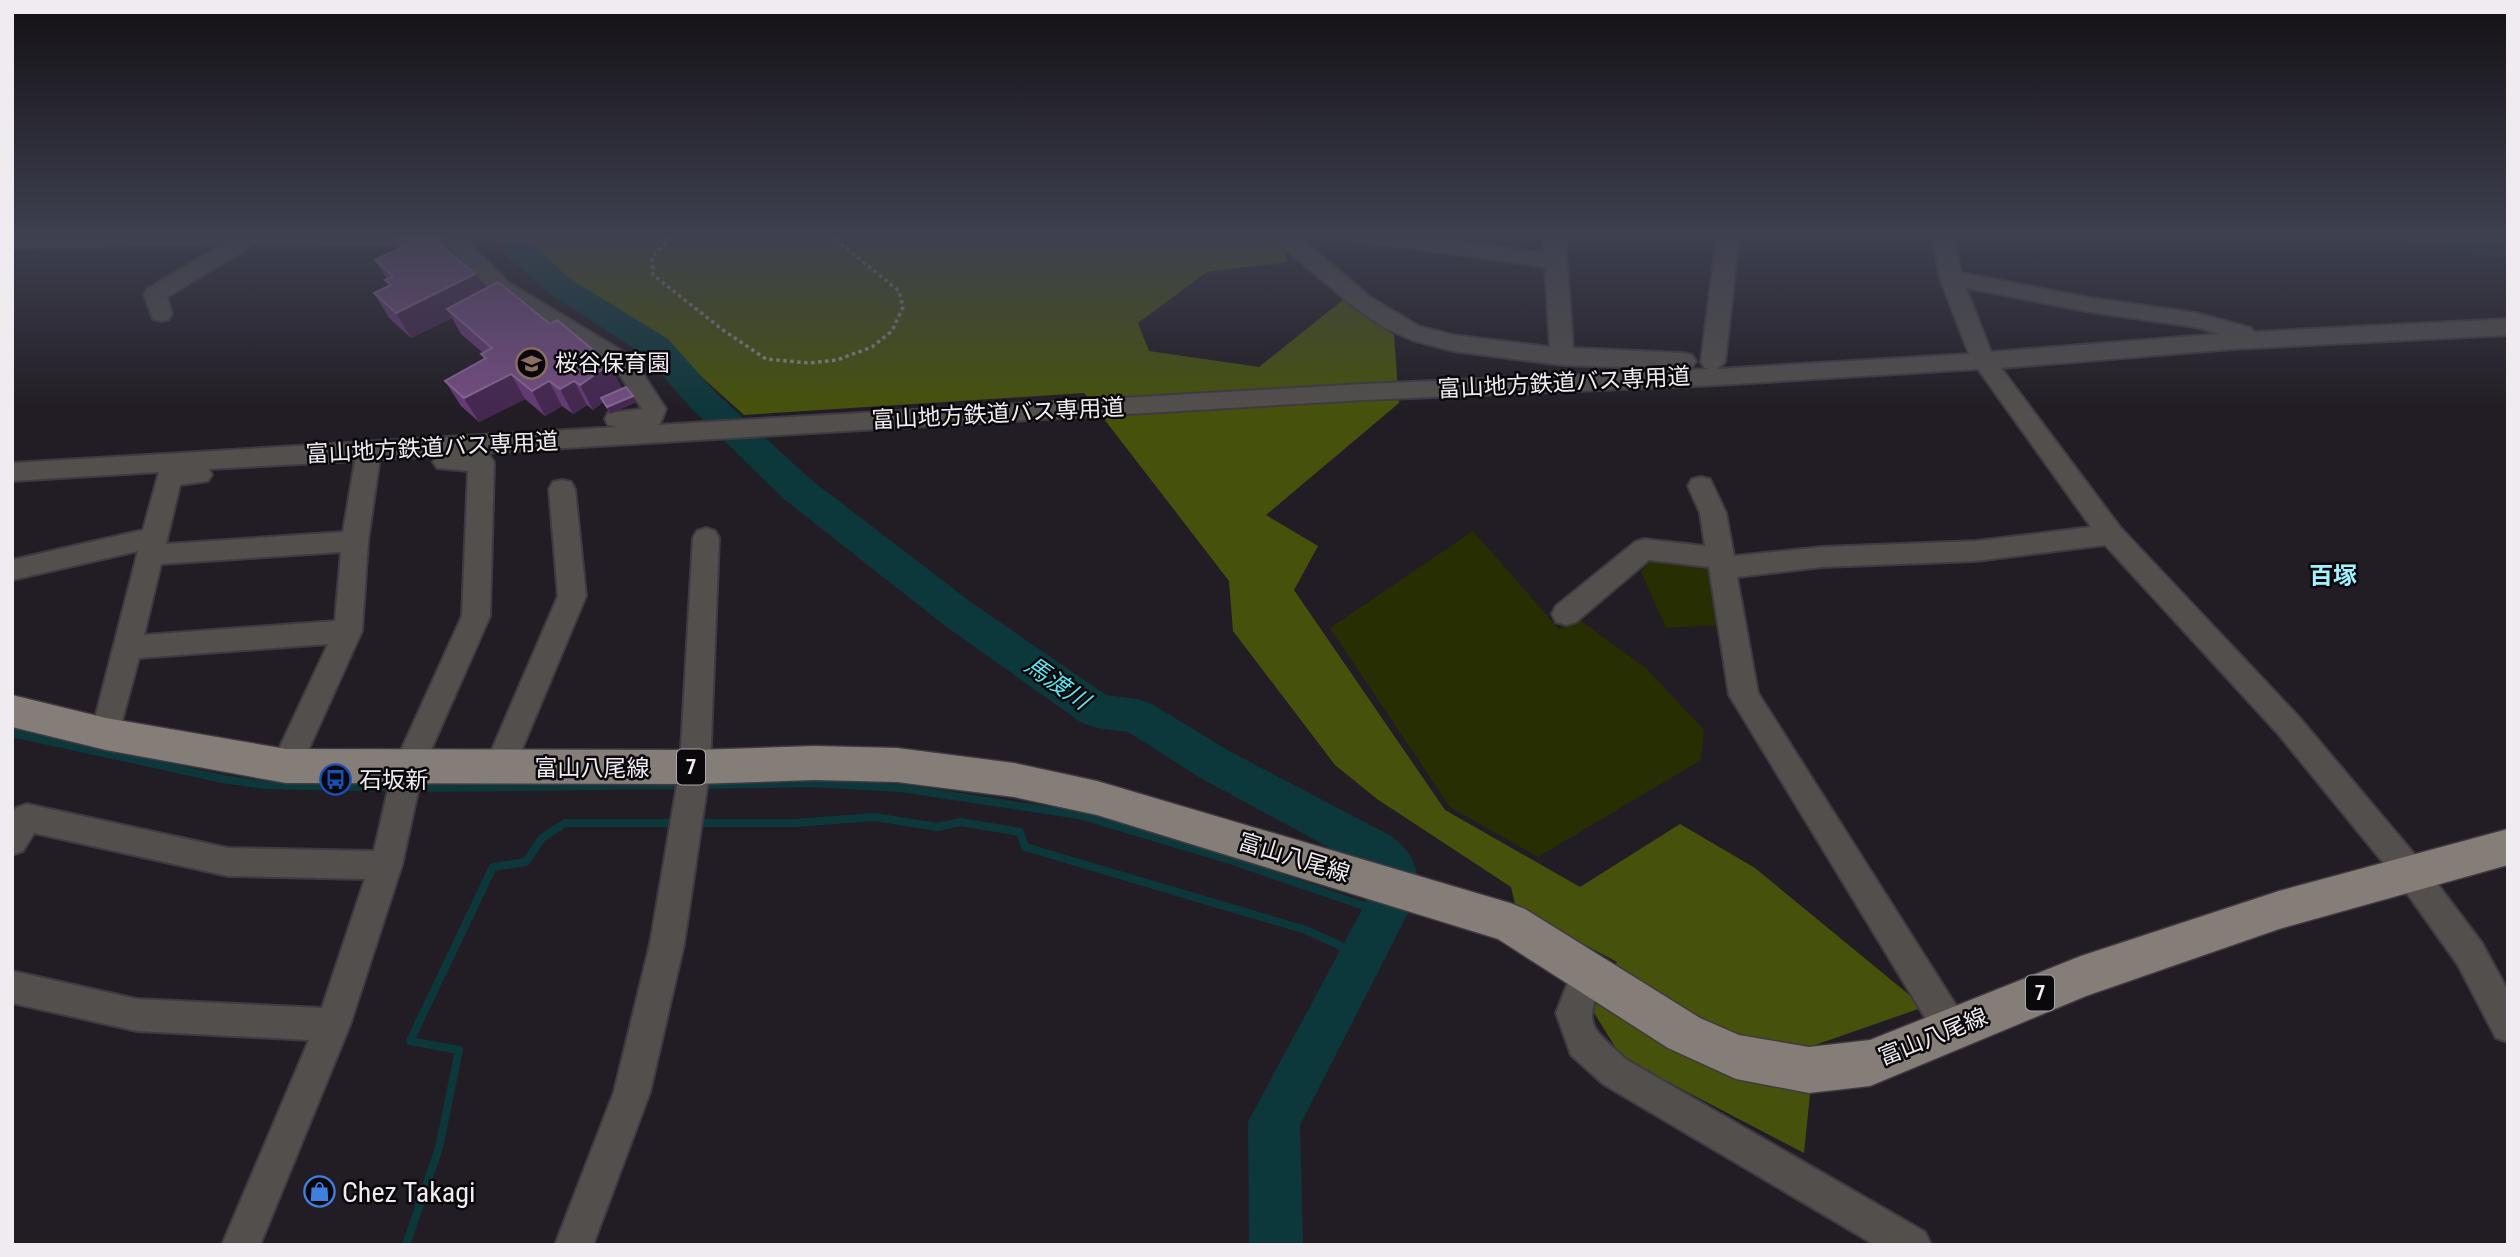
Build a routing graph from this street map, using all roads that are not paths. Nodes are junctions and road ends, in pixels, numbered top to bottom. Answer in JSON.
{"nodes":[{"id":1,"x":156,"y":294,"type":"edge"},
{"id":2,"x":509,"y":294,"type":"edge"},
{"id":3,"x":1353,"y":294,"type":"edge"},
{"id":4,"x":1557,"y":294,"type":"edge"},
{"id":5,"x":1721,"y":294,"type":"edge"},
{"id":6,"x":1957,"y":294,"type":"edge"},
{"id":7,"x":2032,"y":294,"type":"edge"},
{"id":8,"x":161,"y":314,"type":"dead end"},
{"id":9,"x":2508,"y":327,"type":"edge"},
{"id":10,"x":2249,"y":340,"type":"junction"},
{"id":11,"x":1981,"y":354,"type":"junction"},
{"id":12,"x":1562,"y":357,"type":"junction"},
{"id":13,"x":1713,"y":362,"type":"junction"},
{"id":14,"x":356,"y":458,"type":"junction"},
{"id":15,"x":12,"y":472,"type":"edge"},
{"id":16,"x":1701,"y":486,"type":"dead end"},
{"id":17,"x":562,"y":489,"type":"dead end"},
{"id":18,"x":2111,"y":534,"type":"junction"},
{"id":19,"x":706,"y":538,"type":"dead end"},
{"id":20,"x":355,"y":541,"type":"junction"},
{"id":21,"x":151,"y":546,"type":"junction"},
{"id":22,"x":1721,"y":563,"type":"junction"},
{"id":23,"x":12,"y":570,"type":"edge"},
{"id":24,"x":1566,"y":614,"type":"dead end"},
{"id":25,"x":348,"y":631,"type":"junction"},
{"id":26,"x":126,"y":648,"type":"junction"},
{"id":27,"x":12,"y":711,"type":"edge"},
{"id":28,"x":106,"y":734,"type":"junction"},
{"id":29,"x":286,"y":766,"type":"junction"},
{"id":30,"x":695,"y":767,"type":"junction"},
{"id":31,"x":408,"y":768,"type":"junction"},
{"id":32,"x":499,"y":768,"type":"junction"},
{"id":33,"x":12,"y":841,"type":"edge"},
{"id":34,"x":2508,"y":847,"type":"edge"},
{"id":35,"x":386,"y":865,"type":"junction"},
{"id":36,"x":2410,"y":872,"type":"junction"},
{"id":37,"x":1588,"y":972,"type":"junction"},
{"id":38,"x":12,"y":987,"type":"edge"},
{"id":39,"x":333,"y":1025,"type":"junction"},
{"id":40,"x":2508,"y":1026,"type":"edge"},
{"id":41,"x":1952,"y":1030,"type":"junction"},
{"id":42,"x":241,"y":1245,"type":"edge"},
{"id":43,"x":574,"y":1245,"type":"edge"},
{"id":44,"x":1912,"y":1245,"type":"edge"}],
"edges":[{"from":1,"to":8,"type":"street"},
{"from":2,"to":14,"type":"street"},
{"from":3,"to":12,"type":"street"},
{"from":4,"to":12,"type":"street"},
{"from":5,"to":13,"type":"street"},
{"from":6,"to":11,"type":"street"},
{"from":7,"to":10,"type":"street"},
{"from":9,"to":10,"type":"street"},
{"from":10,"to":11,"type":"street"},
{"from":11,"to":13,"type":"street"},
{"from":11,"to":14,"type":"street","name":"富山地方鉄道バス専用道"},
{"from":11,"to":18,"type":"street"},
{"from":12,"to":13,"type":"street"},
{"from":14,"to":15,"type":"street","name":"富山地方鉄道バス専用道"},
{"from":14,"to":20,"type":"street"},
{"from":14,"to":21,"type":"street"},
{"from":14,"to":31,"type":"street"},
{"from":16,"to":22,"type":"street"},
{"from":17,"to":32,"type":"street"},
{"from":18,"to":22,"type":"street"},
{"from":18,"to":36,"type":"street"},
{"from":19,"to":30,"type":"street"},
{"from":20,"to":21,"type":"street"},
{"from":20,"to":25,"type":"street"},
{"from":21,"to":23,"type":"street"},
{"from":21,"to":26,"type":"street"},
{"from":22,"to":24,"type":"street"},
{"from":22,"to":41,"type":"street"},
{"from":25,"to":26,"type":"street"},
{"from":25,"to":29,"type":"street"},
{"from":26,"to":28,"type":"street"},
{"from":27,"to":28,"type":"main road","name":"富山八尾線","number":"7"},
{"from":28,"to":29,"type":"main road","name":"富山八尾線","number":"7"},
{"from":29,"to":31,"type":"main road","name":"富山八尾線","number":"7"},
{"from":30,"to":32,"type":"main road","name":"富山八尾線","number":"7"},
{"from":30,"to":37,"type":"main road","name":"富山八尾線","number":"7"},
{"from":30,"to":43,"type":"street"},
{"from":31,"to":32,"type":"main road","name":"富山八尾線","number":"7"},
{"from":31,"to":35,"type":"street"},
{"from":33,"to":35,"type":"street"},
{"from":34,"to":36,"type":"main road","name":"富山八尾線","number":"7"},
{"from":35,"to":39,"type":"street"},
{"from":36,"to":40,"type":"street"},
{"from":36,"to":41,"type":"main road","name":"富山八尾線","number":"7"},
{"from":37,"to":41,"type":"main road","name":"富山八尾線","number":"7"},
{"from":37,"to":44,"type":"street"},
{"from":38,"to":39,"type":"street"},
{"from":39,"to":42,"type":"street"}]}
